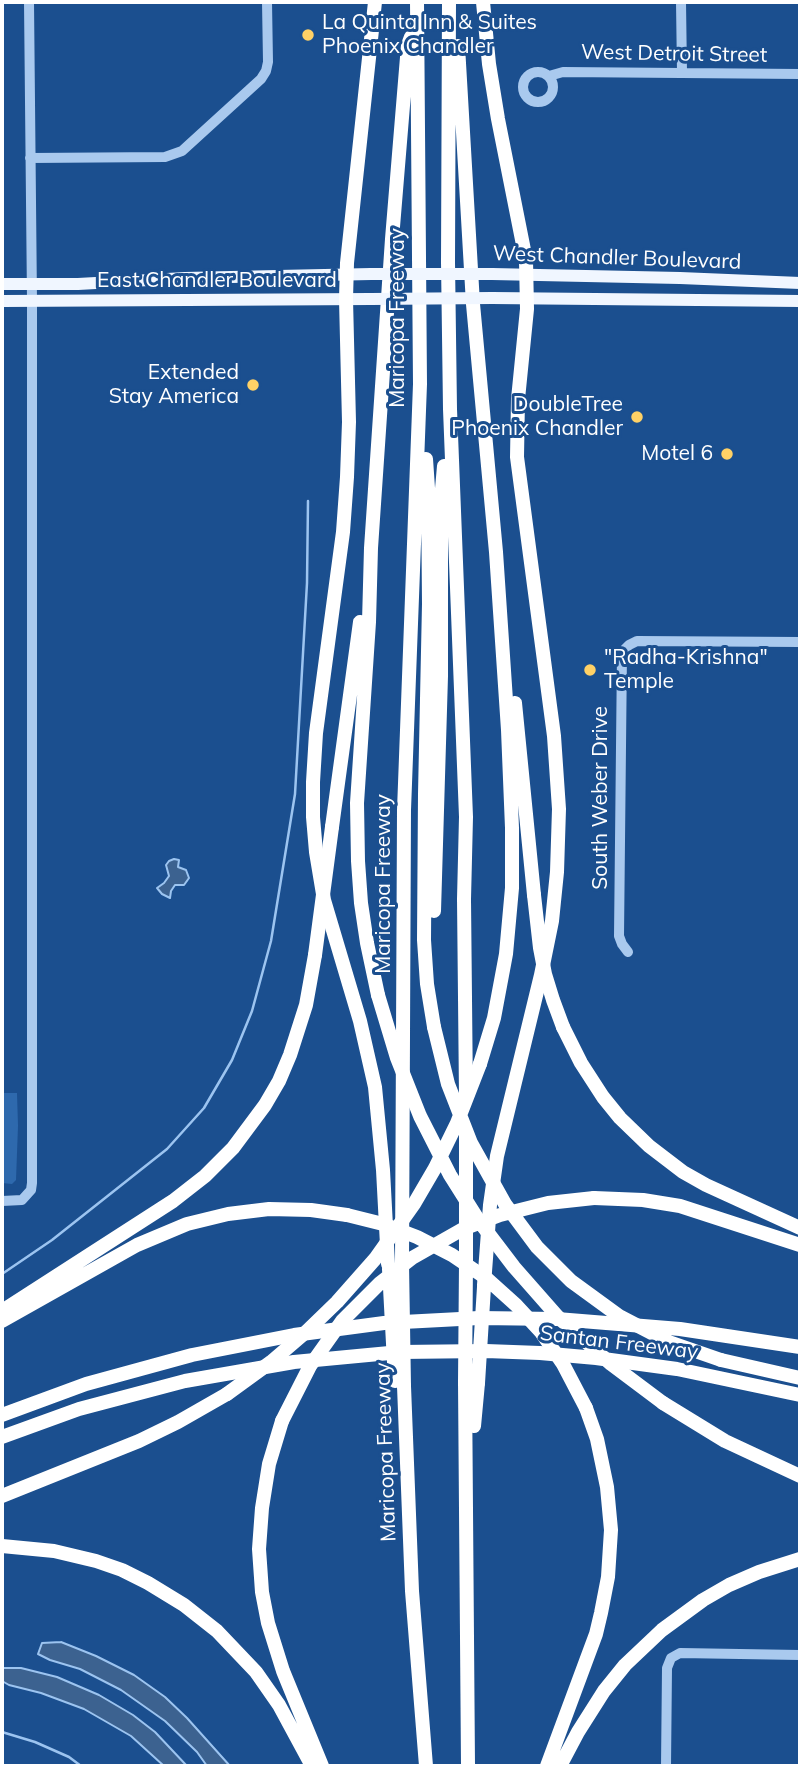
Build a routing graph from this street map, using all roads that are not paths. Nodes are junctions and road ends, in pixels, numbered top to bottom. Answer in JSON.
{"nodes":[{"id":1,"x":29,"y":2,"type":"edge"},
{"id":2,"x":267,"y":2,"type":"edge"},
{"id":3,"x":375,"y":2,"type":"edge"},
{"id":4,"x":417,"y":2,"type":"edge"},
{"id":5,"x":449,"y":2,"type":"edge"},
{"id":6,"x":483,"y":2,"type":"edge"},
{"id":7,"x":681,"y":2,"type":"edge"},
{"id":8,"x":417,"y":22,"type":"junction"},
{"id":9,"x":681,"y":74,"type":"junction"},
{"id":10,"x":800,"y":74,"type":"edge"},
{"id":11,"x":549,"y":76,"type":"dead end"},
{"id":12,"x":30,"y":158,"type":"junction"},
{"id":13,"x":347,"y":274,"type":"junction"},
{"id":14,"x":432,"y":274,"type":"joint"},
{"id":15,"x":527,"y":274,"type":"junction"},
{"id":16,"x":800,"y":283,"type":"edge"},
{"id":17,"x":2,"y":284,"type":"edge"},
{"id":18,"x":32,"y":284,"type":"junction"},
{"id":19,"x":433,"y":298,"type":"joint"},
{"id":20,"x":527,"y":298,"type":"junction"},
{"id":21,"x":346,"y":299,"type":"junction"},
{"id":22,"x":2,"y":301,"type":"edge"},
{"id":23,"x":32,"y":301,"type":"junction"},
{"id":24,"x":800,"y":301,"type":"edge"},
{"id":25,"x":420,"y":384,"type":"junction"},
{"id":26,"x":450,"y":409,"type":"junction"},
{"id":27,"x":371,"y":548,"type":"junction"},
{"id":28,"x":496,"y":552,"type":"junction"},
{"id":29,"x":800,"y":642,"type":"edge"},
{"id":30,"x":628,"y":951,"type":"dead end"},
{"id":31,"x":2,"y":1201,"type":"edge"},
{"id":32,"x":800,"y":1228,"type":"edge"},
{"id":33,"x":800,"y":1245,"type":"edge"},
{"id":34,"x":395,"y":1263,"type":"junction"},
{"id":35,"x":2,"y":1311,"type":"edge"},
{"id":36,"x":2,"y":1321,"type":"edge"},
{"id":37,"x":800,"y":1348,"type":"edge"},
{"id":38,"x":722,"y":1356,"type":"junction"},
{"id":39,"x":800,"y":1369,"type":"edge"},
{"id":40,"x":800,"y":1378,"type":"edge"},
{"id":41,"x":472,"y":1383,"type":"junction"},
{"id":42,"x":800,"y":1395,"type":"edge"},
{"id":43,"x":2,"y":1415,"type":"edge"},
{"id":44,"x":2,"y":1437,"type":"edge"},
{"id":45,"x":800,"y":1476,"type":"edge"},
{"id":46,"x":2,"y":1496,"type":"edge"},
{"id":47,"x":2,"y":1546,"type":"edge"},
{"id":48,"x":800,"y":1559,"type":"edge"},
{"id":49,"x":800,"y":1655,"type":"edge"},
{"id":50,"x":312,"y":1766,"type":"edge"},
{"id":51,"x":322,"y":1766,"type":"edge"},
{"id":52,"x":426,"y":1766,"type":"edge"},
{"id":53,"x":468,"y":1766,"type":"edge"},
{"id":54,"x":547,"y":1766,"type":"edge"},
{"id":55,"x":559,"y":1766,"type":"edge"},
{"id":56,"x":666,"y":1766,"type":"edge"}],
"edges":[{"from":1,"to":12,"type":"street"},
{"from":2,"to":12,"type":"street"},
{"from":3,"to":13,"type":"highway"},
{"from":4,"to":8,"type":"highway","name":"Maricopa Freeway"},
{"from":5,"to":26,"type":"highway"},
{"from":5,"to":28,"type":"highway"},
{"from":6,"to":15,"type":"highway"},
{"from":7,"to":9,"type":"street"},
{"from":8,"to":25,"type":"highway","name":"Maricopa Freeway"},
{"from":8,"to":27,"type":"highway"},
{"from":9,"to":10,"type":"street","name":"West Detroit Street"},
{"from":9,"to":11,"type":"street","name":"West Detroit Street"},
{"from":12,"to":18,"type":"street"},
{"from":13,"to":14,"type":"main road","name":"East Chandler Boulevard","bridge":true},
{"from":13,"to":18,"type":"main road","name":"East Chandler Boulevard"},
{"from":13,"to":21,"type":"highway"},
{"from":14,"to":15,"type":"main road","name":"West Chandler Boulevard","bridge":true},
{"from":15,"to":16,"type":"main road","name":"West Chandler Boulevard"},
{"from":15,"to":20,"type":"highway"},
{"from":17,"to":18,"type":"main road","name":"East Chandler Boulevard"},
{"from":18,"to":23,"type":"street"},
{"from":19,"to":20,"type":"main road","name":"West Chandler Boulevard","bridge":true},
{"from":19,"to":21,"type":"main road","name":"East Chandler Boulevard","bridge":true},
{"from":20,"to":24,"type":"main road","name":"West Chandler Boulevard"},
{"from":20,"to":41,"type":"highway","bridge":true},
{"from":21,"to":23,"type":"main road","name":"East Chandler Boulevard"},
{"from":21,"to":34,"type":"highway"},
{"from":22,"to":23,"type":"main road","name":"East Chandler Boulevard"},
{"from":23,"to":31,"type":"street"},
{"from":25,"to":34,"type":"highway","name":"Maricopa Freeway"},
{"from":25,"to":38,"type":"highway","bridge":true},
{"from":26,"to":38,"type":"highway","bridge":true},
{"from":26,"to":41,"type":"highway","bridge":true},
{"from":27,"to":35,"type":"highway","bridge":true},
{"from":27,"to":45,"type":"highway","bridge":true},
{"from":28,"to":32,"type":"highway","bridge":true},
{"from":28,"to":46,"type":"highway","bridge":true},
{"from":29,"to":30,"type":"street","name":"South Weber Drive"},
{"from":33,"to":51,"type":"highway","bridge":true},
{"from":34,"to":52,"type":"highway","name":"Maricopa Freeway","bridge":true},
{"from":36,"to":54,"type":"highway","bridge":true},
{"from":37,"to":43,"type":"highway","name":"Santan Freeway"},
{"from":38,"to":39,"type":"highway"},
{"from":38,"to":40,"type":"highway"},
{"from":41,"to":53,"type":"highway"},
{"from":42,"to":44,"type":"highway","name":"Santan Freeway"},
{"from":47,"to":50,"type":"highway"},
{"from":48,"to":55,"type":"highway"},
{"from":49,"to":56,"type":"street"}]}
